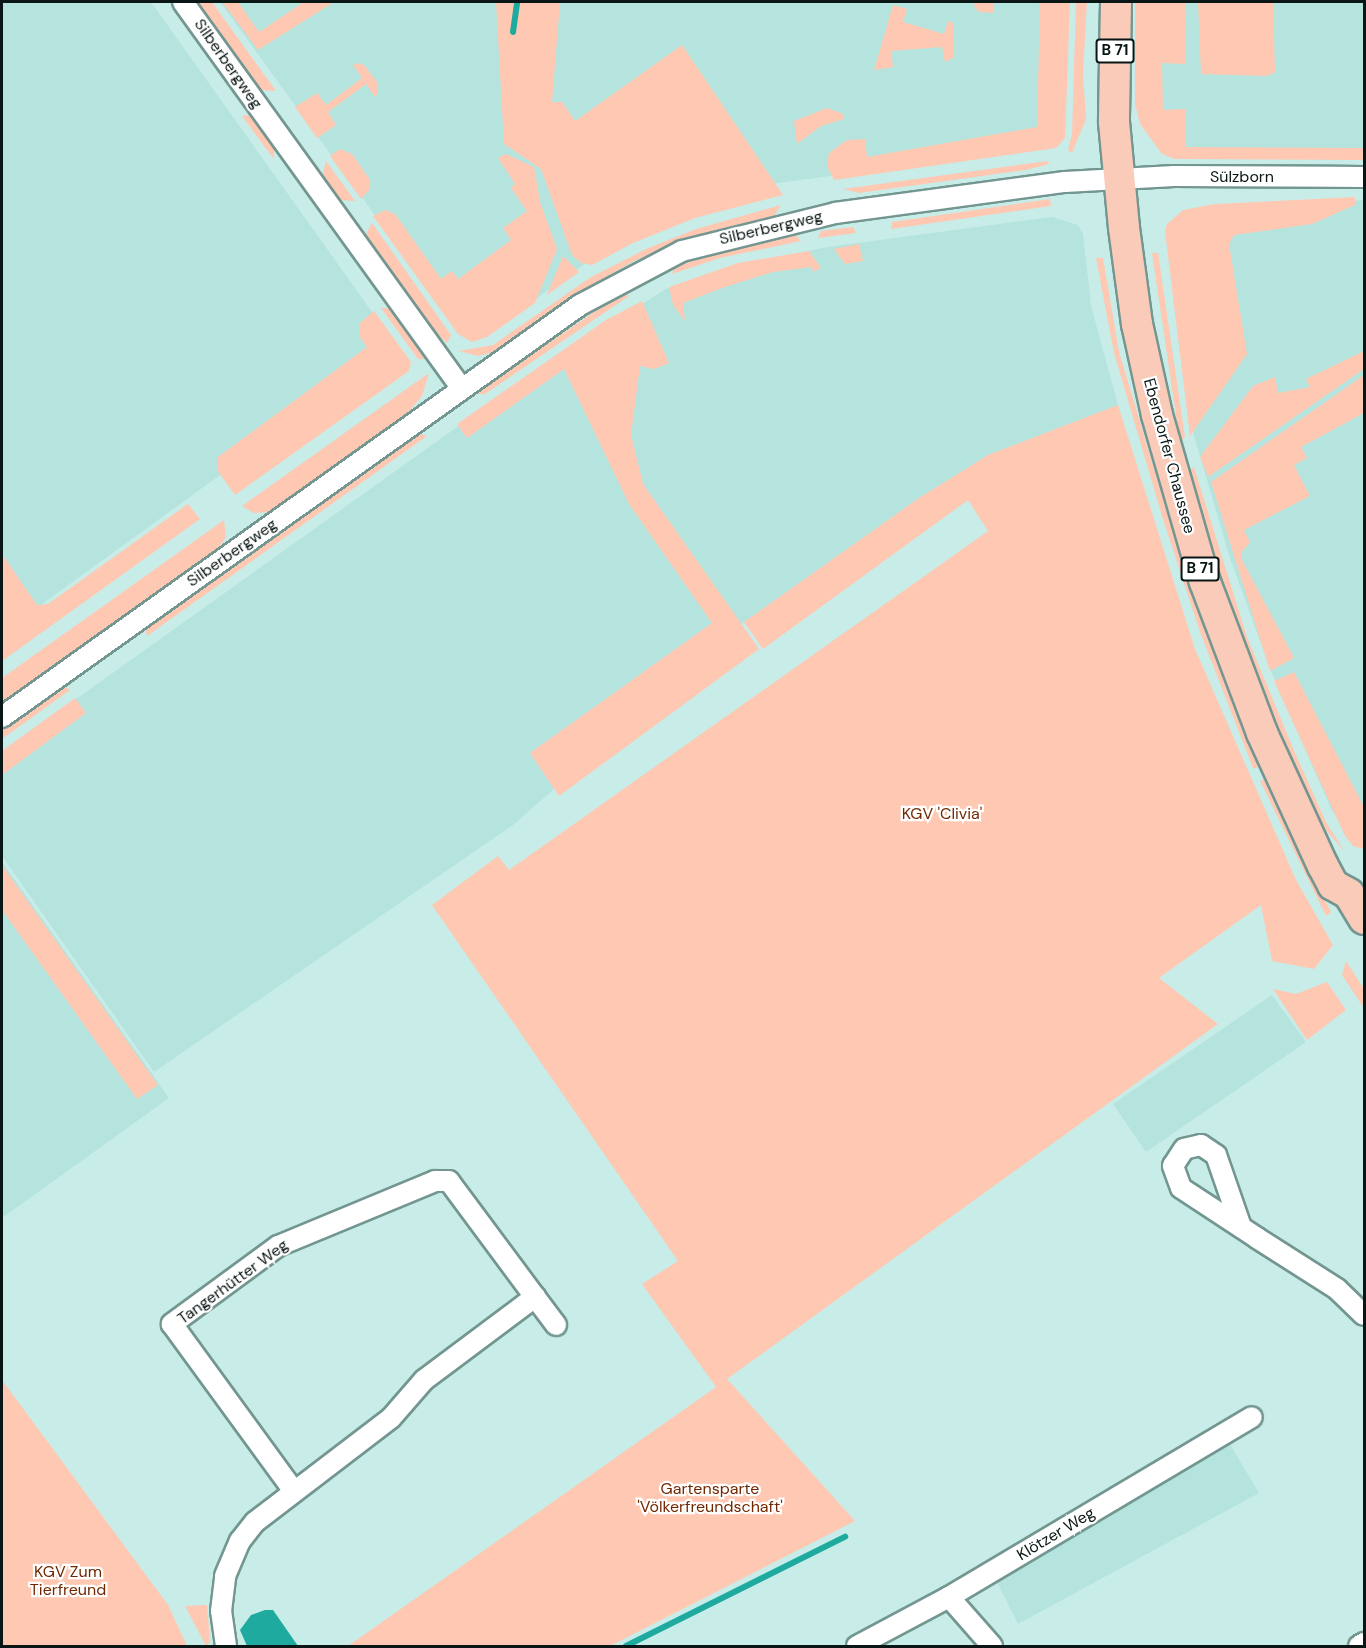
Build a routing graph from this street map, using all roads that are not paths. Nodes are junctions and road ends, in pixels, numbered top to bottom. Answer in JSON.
{"nodes":[{"id":1,"x":183,"y":2,"type":"edge"},
{"id":2,"x":1116,"y":2,"type":"edge"},
{"id":3,"x":1365,"y":177,"type":"edge"},
{"id":4,"x":1119,"y":179,"type":"junction"},
{"id":5,"x":462,"y":389,"type":"junction"},
{"id":6,"x":2,"y":717,"type":"edge"},
{"id":7,"x":1364,"y":930,"type":"edge"},
{"id":8,"x":1241,"y":1227,"type":"dead end"},
{"id":9,"x":535,"y":1297,"type":"junction"},
{"id":10,"x":1365,"y":1315,"type":"edge"},
{"id":11,"x":556,"y":1325,"type":"dead end"},
{"id":12,"x":1252,"y":1417,"type":"dead end"},
{"id":13,"x":293,"y":1490,"type":"junction"},
{"id":14,"x":949,"y":1597,"type":"junction"},
{"id":15,"x":1365,"y":1643,"type":"edge"},
{"id":16,"x":226,"y":1647,"type":"edge"},
{"id":17,"x":857,"y":1647,"type":"edge"},
{"id":18,"x":992,"y":1647,"type":"edge"},
{"id":19,"x":1359,"y":1647,"type":"edge"}],
"edges":[{"from":1,"to":5,"type":"street","name":"Silberbergweg"},
{"from":2,"to":4,"type":"main road","name":"Ebendorfer Chaussee","number":"B 71"},
{"from":3,"to":4,"type":"street","name":"Sülzborn"},
{"from":4,"to":5,"type":"street","name":"Silberbergweg"},
{"from":4,"to":7,"type":"main road","name":"Ebendorfer Chaussee","number":"B 71"},
{"from":5,"to":6,"type":"street","name":"Silberbergweg"},
{"from":8,"to":10,"type":"street"},
{"from":9,"to":11,"type":"street","name":"Tangerhütter Weg"},
{"from":9,"to":13,"type":"street"},
{"from":9,"to":13,"type":"street","name":"Tangerhütter Weg"},
{"from":12,"to":14,"type":"street","name":"Klötzer Weg"},
{"from":13,"to":16,"type":"street"},
{"from":14,"to":17,"type":"street","name":"Klötzer Weg"},
{"from":14,"to":18,"type":"street"},
{"from":15,"to":19,"type":"street"}]}
